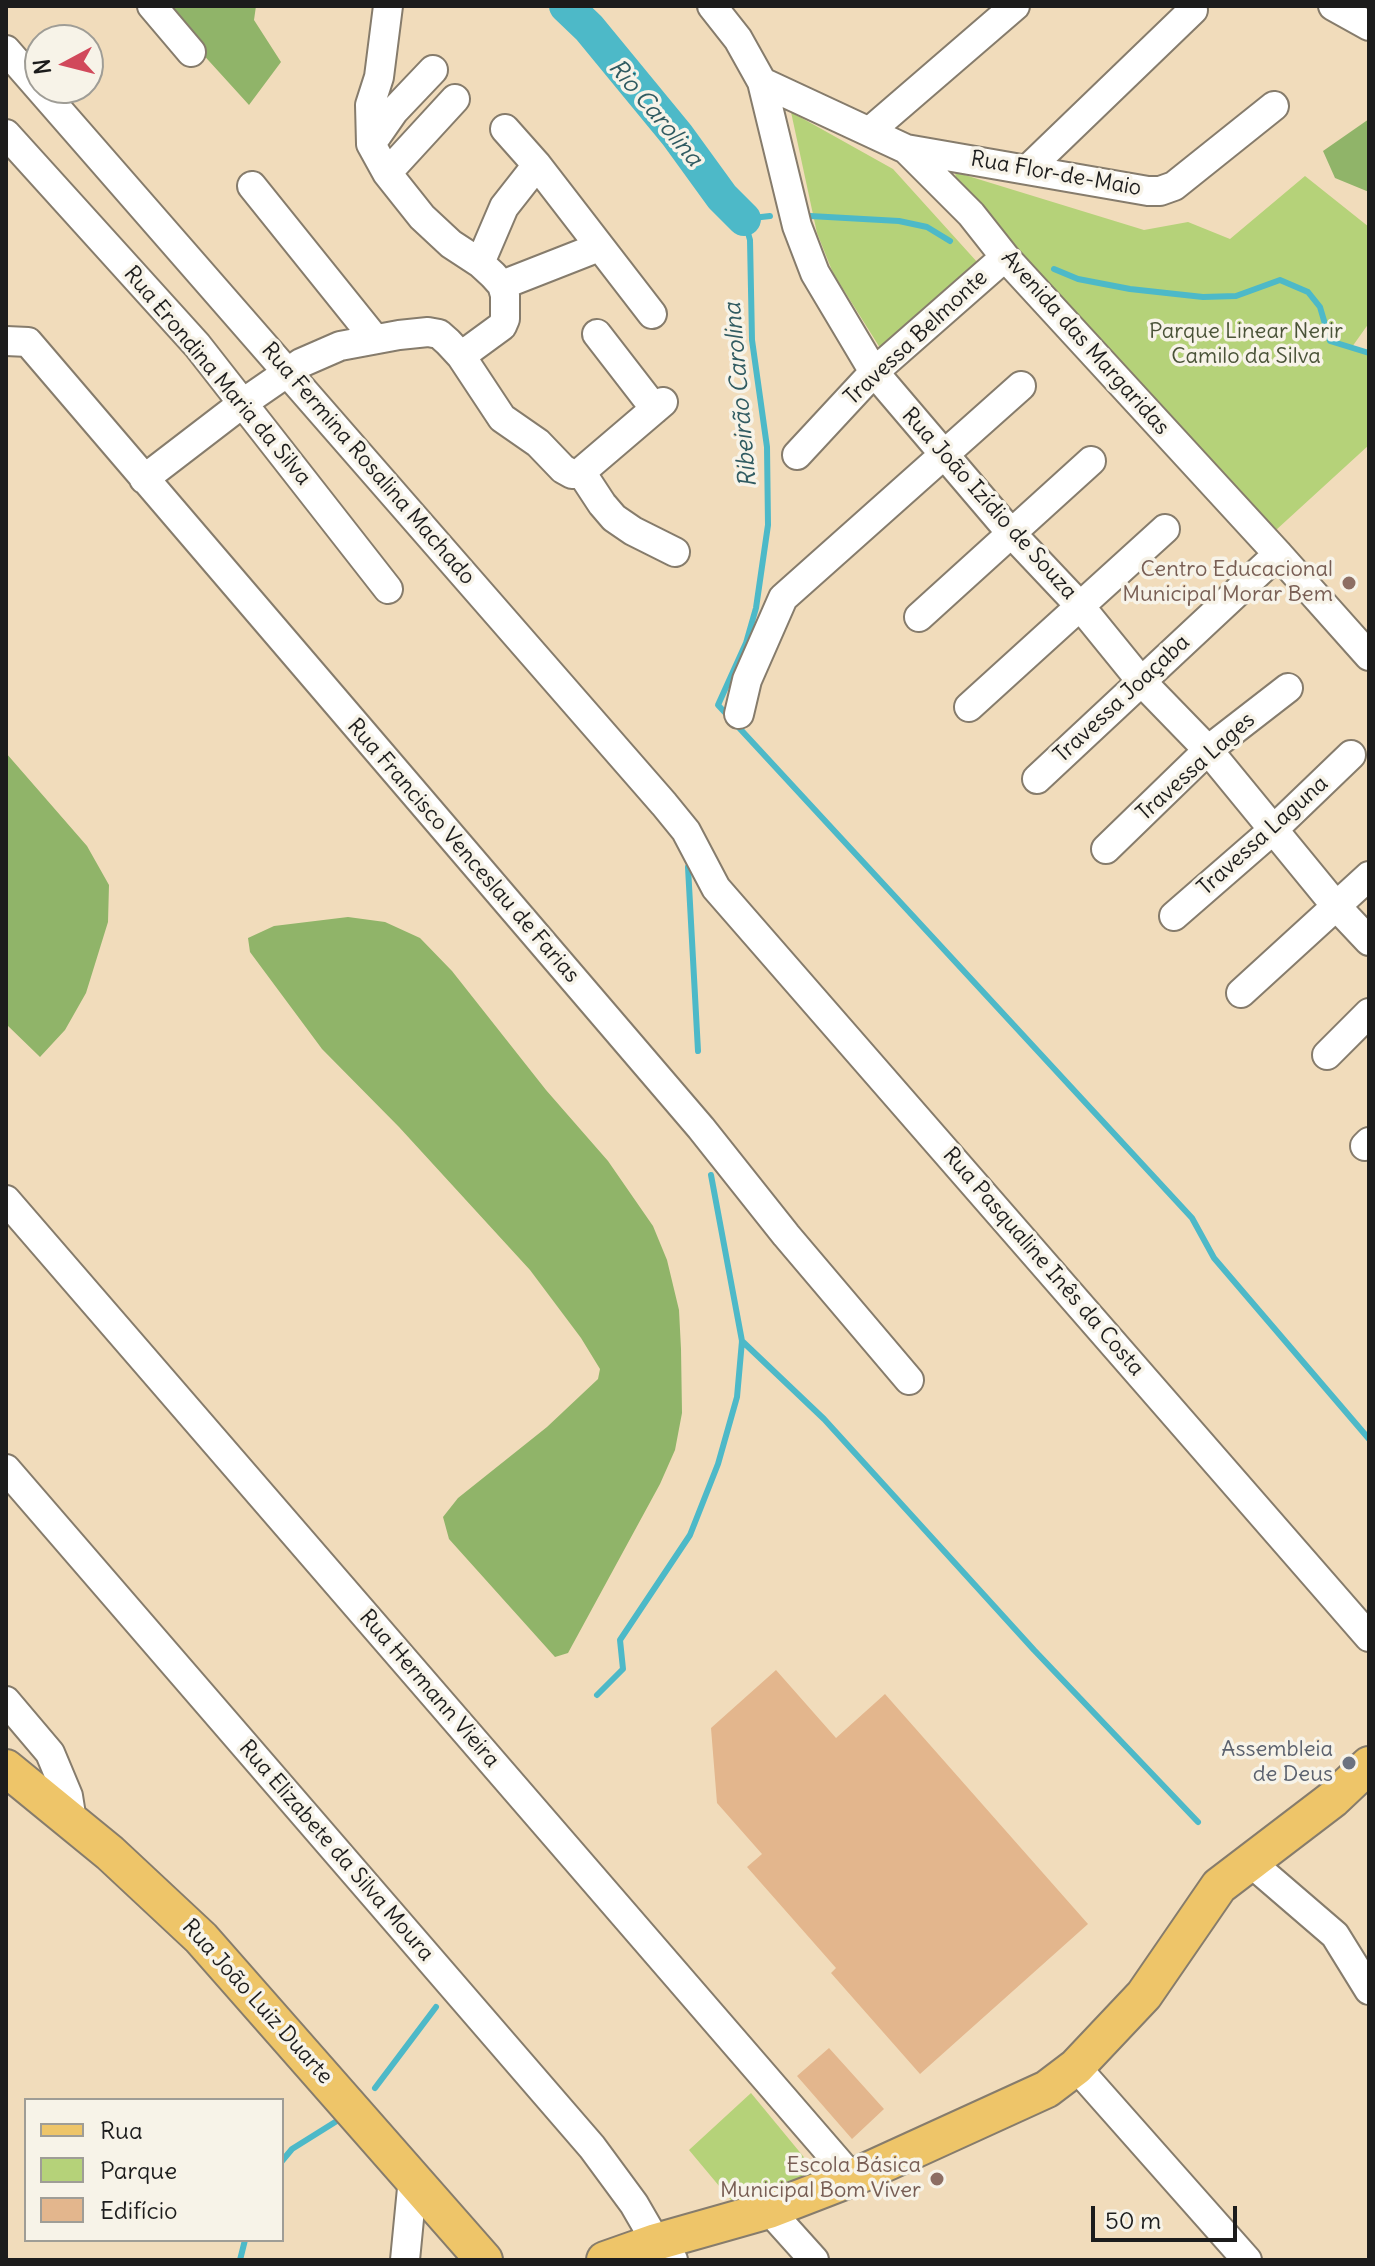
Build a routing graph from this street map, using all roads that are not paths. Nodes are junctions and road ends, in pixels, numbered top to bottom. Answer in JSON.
{"nodes":[{"id":1,"x":152,"y":6,"type":"edge"},
{"id":2,"x":388,"y":6,"type":"edge"},
{"id":3,"x":712,"y":6,"type":"edge"},
{"id":4,"x":1015,"y":6,"type":"edge"},
{"id":5,"x":1333,"y":6,"type":"edge"},
{"id":6,"x":1193,"y":10,"type":"dead end"},
{"id":7,"x":1369,"y":26,"type":"edge"},
{"id":8,"x":6,"y":50,"type":"edge"},
{"id":9,"x":191,"y":52,"type":"dead end"},
{"id":10,"x":433,"y":70,"type":"dead end"},
{"id":11,"x":762,"y":82,"type":"junction"},
{"id":12,"x":455,"y":99,"type":"dead end"},
{"id":13,"x":1274,"y":106,"type":"dead end"},
{"id":14,"x":505,"y":129,"type":"dead end"},
{"id":15,"x":870,"y":131,"type":"junction"},
{"id":16,"x":6,"y":134,"type":"edge"},
{"id":17,"x":371,"y":144,"type":"junction"},
{"id":18,"x":906,"y":149,"type":"junction"},
{"id":19,"x":537,"y":165,"type":"junction"},
{"id":20,"x":1028,"y":169,"type":"junction"},
{"id":21,"x":387,"y":173,"type":"junction"},
{"id":22,"x":252,"y":186,"type":"dead end"},
{"id":23,"x":599,"y":247,"type":"junction"},
{"id":24,"x":1005,"y":257,"type":"junction"},
{"id":25,"x":480,"y":263,"type":"junction"},
{"id":26,"x":502,"y":285,"type":"junction"},
{"id":27,"x":652,"y":314,"type":"dead end"},
{"id":28,"x":6,"y":317,"type":"edge"},
{"id":29,"x":597,"y":334,"type":"dead end"},
{"id":30,"x":375,"y":339,"type":"junction"},
{"id":31,"x":17,"y":341,"type":"edge"},
{"id":32,"x":461,"y":356,"type":"junction"},
{"id":33,"x":289,"y":372,"type":"junction"},
{"id":34,"x":874,"y":372,"type":"junction"},
{"id":35,"x":1021,"y":386,"type":"dead end"},
{"id":36,"x":243,"y":403,"type":"junction"},
{"id":37,"x":795,"y":446,"type":"dead end"},
{"id":38,"x":943,"y":455,"type":"junction"},
{"id":39,"x":1091,"y":461,"type":"dead end"},
{"id":40,"x":581,"y":472,"type":"junction"},
{"id":41,"x":144,"y":479,"type":"junction"},
{"id":42,"x":1165,"y":529,"type":"dead end"},
{"id":43,"x":1012,"y":534,"type":"junction"},
{"id":44,"x":675,"y":552,"type":"dead end"},
{"id":45,"x":1278,"y":554,"type":"junction"},
{"id":46,"x":388,"y":589,"type":"dead end"},
{"id":47,"x":1080,"y":606,"type":"junction"},
{"id":48,"x":919,"y":617,"type":"dead end"},
{"id":49,"x":1369,"y":656,"type":"edge"},
{"id":50,"x":1141,"y":681,"type":"junction"},
{"id":51,"x":1288,"y":688,"type":"dead end"},
{"id":52,"x":969,"y":707,"type":"dead end"},
{"id":53,"x":739,"y":714,"type":"dead end"},
{"id":54,"x":1208,"y":750,"type":"junction"},
{"id":55,"x":1351,"y":755,"type":"dead end"},
{"id":56,"x":1037,"y":779,"type":"dead end"},
{"id":57,"x":1274,"y":829,"type":"junction"},
{"id":58,"x":1106,"y":849,"type":"dead end"},
{"id":59,"x":1369,"y":876,"type":"edge"},
{"id":60,"x":716,"y":888,"type":"joint"},
{"id":61,"x":1336,"y":906,"type":"junction"},
{"id":62,"x":1174,"y":916,"type":"dead end"},
{"id":63,"x":1369,"y":941,"type":"edge"},
{"id":64,"x":1241,"y":993,"type":"dead end"},
{"id":65,"x":1369,"y":1013,"type":"edge"},
{"id":66,"x":1327,"y":1055,"type":"dead end"},
{"id":67,"x":6,"y":1200,"type":"edge"},
{"id":68,"x":909,"y":1380,"type":"dead end"},
{"id":69,"x":6,"y":1469,"type":"edge"},
{"id":70,"x":1369,"y":1637,"type":"edge"},
{"id":71,"x":6,"y":1701,"type":"edge"},
{"id":72,"x":1369,"y":1765,"type":"edge"},
{"id":73,"x":6,"y":1768,"type":"edge"},
{"id":74,"x":72,"y":1821,"type":"junction"},
{"id":75,"x":1249,"y":1861,"type":"junction"},
{"id":76,"x":1369,"y":1990,"type":"edge"},
{"id":77,"x":1076,"y":2067,"type":"junction"},
{"id":78,"x":413,"y":2178,"type":"junction"},
{"id":79,"x":852,"y":2178,"type":"junction"},
{"id":80,"x":769,"y":2210,"type":"junction"},
{"id":81,"x":664,"y":2251,"type":"edge"},
{"id":82,"x":405,"y":2260,"type":"edge"},
{"id":83,"x":484,"y":2260,"type":"edge"},
{"id":84,"x":605,"y":2260,"type":"edge"},
{"id":85,"x":814,"y":2260,"type":"edge"},
{"id":86,"x":1247,"y":2260,"type":"edge"}],
"edges":[{"from":1,"to":9,"type":"street"},
{"from":2,"to":17,"type":"street"},
{"from":3,"to":11,"type":"street","name":"Rua João Izídio de Souza"},
{"from":4,"to":15,"type":"street"},
{"from":5,"to":7,"type":"street"},
{"from":6,"to":20,"type":"street"},
{"from":8,"to":33,"type":"street","name":"Rua Fermina Rosalina Machado"},
{"from":10,"to":17,"type":"street"},
{"from":11,"to":15,"type":"street","name":"Avenida das Margaridas"},
{"from":11,"to":34,"type":"street","name":"Rua João Izídio de Souza"},
{"from":12,"to":21,"type":"street"},
{"from":13,"to":20,"type":"street","name":"Rua Flor-de-Maio"},
{"from":14,"to":19,"type":"street"},
{"from":15,"to":18,"type":"street","name":"Avenida das Margaridas"},
{"from":16,"to":36,"type":"street","name":"Rua Erondina Maria da Silva"},
{"from":17,"to":21,"type":"street"},
{"from":18,"to":20,"type":"street","name":"Rua Flor-de-Maio"},
{"from":18,"to":24,"type":"street","name":"Avenida das Margaridas"},
{"from":19,"to":23,"type":"street"},
{"from":19,"to":25,"type":"street"},
{"from":21,"to":25,"type":"street"},
{"from":22,"to":30,"type":"street"},
{"from":23,"to":26,"type":"street"},
{"from":23,"to":27,"type":"street"},
{"from":24,"to":34,"type":"street","name":"Travessa Belmonte"},
{"from":24,"to":45,"type":"street","name":"Avenida das Margaridas"},
{"from":25,"to":26,"type":"street"},
{"from":26,"to":32,"type":"street"},
{"from":28,"to":31,"type":"street","name":"Rua Francisco Venceslau de Farias"},
{"from":29,"to":40,"type":"street"},
{"from":30,"to":32,"type":"street"},
{"from":30,"to":33,"type":"street"},
{"from":31,"to":41,"type":"street","name":"Rua Francisco Venceslau de Farias"},
{"from":32,"to":40,"type":"street"},
{"from":33,"to":36,"type":"street"},
{"from":33,"to":60,"type":"street","name":"Rua Fermina Rosalina Machado"},
{"from":34,"to":37,"type":"street","name":"Travessa Belmonte"},
{"from":34,"to":38,"type":"street","name":"Rua João Izídio de Souza"},
{"from":35,"to":38,"type":"street"},
{"from":36,"to":41,"type":"street"},
{"from":36,"to":46,"type":"street","name":"Rua Erondina Maria da Silva"},
{"from":38,"to":43,"type":"street","name":"Rua João Izídio de Souza"},
{"from":38,"to":53,"type":"street"},
{"from":39,"to":43,"type":"street"},
{"from":40,"to":44,"type":"street"},
{"from":41,"to":68,"type":"street","name":"Rua Francisco Venceslau de Farias"},
{"from":42,"to":47,"type":"street"},
{"from":43,"to":47,"type":"street","name":"Rua João Izídio de Souza"},
{"from":43,"to":48,"type":"street"},
{"from":45,"to":49,"type":"street","name":"Avenida das Margaridas"},
{"from":45,"to":50,"type":"street","name":"Travessa Joaçaba"},
{"from":47,"to":50,"type":"street","name":"Rua João Izídio de Souza"},
{"from":47,"to":52,"type":"street"},
{"from":50,"to":54,"type":"street","name":"Rua João Izídio de Souza"},
{"from":50,"to":56,"type":"street","name":"Travessa Joaçaba"},
{"from":51,"to":54,"type":"street","name":"Travessa Lages"},
{"from":54,"to":57,"type":"street","name":"Rua João Izídio de Souza"},
{"from":54,"to":58,"type":"street","name":"Travessa Lages"},
{"from":55,"to":57,"type":"street","name":"Travessa Laguna"},
{"from":57,"to":61,"type":"street","name":"Rua João Izídio de Souza"},
{"from":57,"to":62,"type":"street","name":"Travessa Laguna"},
{"from":59,"to":61,"type":"street"},
{"from":60,"to":70,"type":"street","name":"Rua Pasqualine Inês da Costa"},
{"from":61,"to":63,"type":"street","name":"Rua João Izídio de Souza"},
{"from":61,"to":64,"type":"street"},
{"from":65,"to":66,"type":"street"},
{"from":67,"to":79,"type":"street","name":"Rua Hermann Vieira"},
{"from":69,"to":81,"type":"street","name":"Rua Elizabete da Silva Moura"},
{"from":71,"to":74,"type":"street"},
{"from":72,"to":75,"type":"main road"},
{"from":73,"to":74,"type":"main road","name":"Rua João Luiz Duarte"},
{"from":74,"to":78,"type":"main road","name":"Rua João Luiz Duarte"},
{"from":75,"to":76,"type":"street"},
{"from":75,"to":77,"type":"main road"},
{"from":77,"to":79,"type":"main road"},
{"from":77,"to":86,"type":"street"},
{"from":78,"to":82,"type":"street"},
{"from":78,"to":83,"type":"main road","name":"Rua João Luiz Duarte"},
{"from":79,"to":80,"type":"main road"},
{"from":80,"to":81,"type":"main road"},
{"from":80,"to":85,"type":"street"},
{"from":81,"to":84,"type":"main road"}]}
